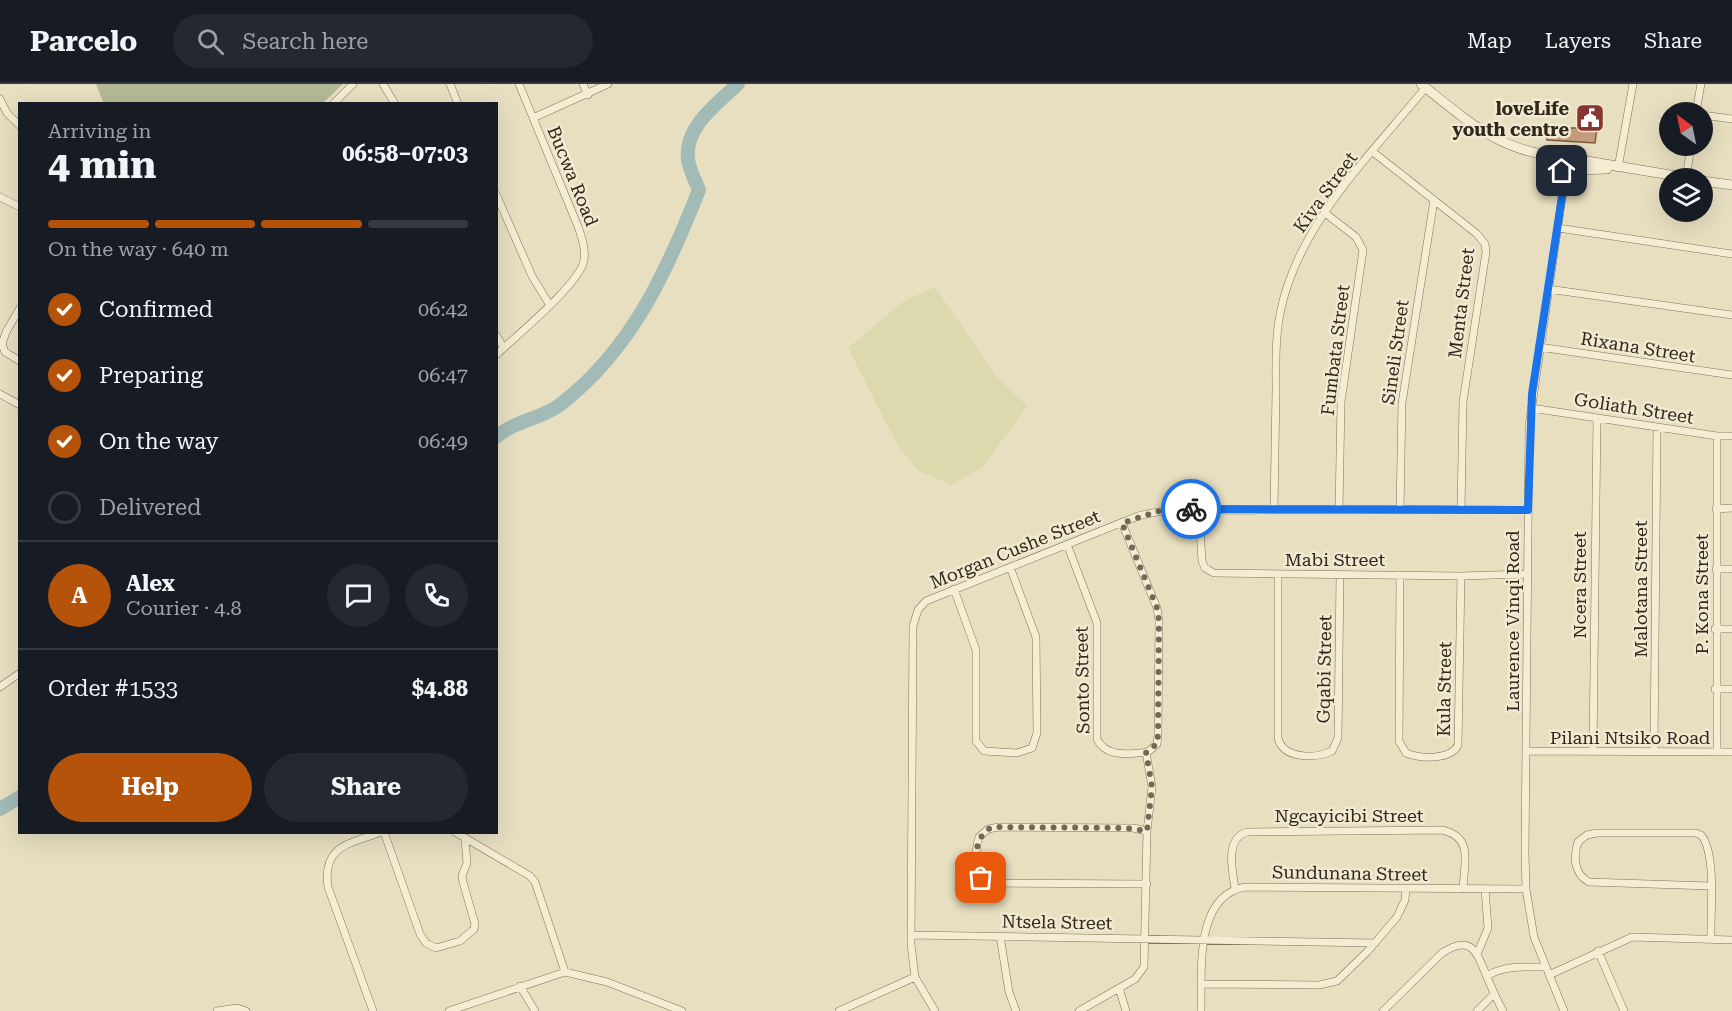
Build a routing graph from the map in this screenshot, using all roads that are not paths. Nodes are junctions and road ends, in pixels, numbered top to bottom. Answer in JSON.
{"nodes":[{"id":1,"x":353,"y":84,"type":"edge"},
{"id":2,"x":383,"y":84,"type":"edge"},
{"id":3,"x":450,"y":84,"type":"edge"},
{"id":4,"x":519,"y":84,"type":"edge"},
{"id":5,"x":583,"y":84,"type":"edge"},
{"id":6,"x":608,"y":84,"type":"edge"},
{"id":7,"x":1633,"y":84,"type":"edge"},
{"id":8,"x":1701,"y":84,"type":"edge"},
{"id":9,"x":1424,"y":86,"type":"edge"},
{"id":10,"x":588,"y":95,"type":"junction"},
{"id":11,"x":0,"y":99,"type":"edge"},
{"id":12,"x":335,"y":102,"type":"edge"},
{"id":13,"x":394,"y":102,"type":"edge"},
{"id":14,"x":457,"y":102,"type":"edge"},
{"id":15,"x":1698,"y":102,"type":"edge"},
{"id":16,"x":8,"y":113,"type":"junction"},
{"id":17,"x":1713,"y":116,"type":"edge"},
{"id":18,"x":0,"y":117,"type":"edge"},
{"id":19,"x":533,"y":118,"type":"junction"},
{"id":20,"x":1732,"y":119,"type":"edge"},
{"id":21,"x":18,"y":124,"type":"edge"},
{"id":22,"x":1373,"y":152,"type":"junction"},
{"id":23,"x":1619,"y":165,"type":"junction"},
{"id":24,"x":1566,"y":168,"type":"junction"},
{"id":25,"x":1659,"y":173,"type":"edge"},
{"id":26,"x":1713,"y":182,"type":"edge"},
{"id":27,"x":1732,"y":185,"type":"edge"},
{"id":28,"x":0,"y":198,"type":"edge"},
{"id":29,"x":498,"y":199,"type":"edge"},
{"id":30,"x":1434,"y":200,"type":"junction"},
{"id":31,"x":18,"y":206,"type":"edge"},
{"id":32,"x":1325,"y":213,"type":"junction"},
{"id":33,"x":1558,"y":228,"type":"junction"},
{"id":34,"x":1732,"y":254,"type":"edge"},
{"id":35,"x":1548,"y":289,"type":"junction"},
{"id":36,"x":549,"y":304,"type":"junction"},
{"id":37,"x":18,"y":311,"type":"edge"},
{"id":38,"x":1732,"y":315,"type":"edge"},
{"id":39,"x":498,"y":338,"type":"edge"},
{"id":40,"x":1539,"y":347,"type":"junction"},
{"id":41,"x":504,"y":348,"type":"junction"},
{"id":42,"x":498,"y":353,"type":"edge"},
{"id":43,"x":18,"y":360,"type":"edge"},
{"id":44,"x":1732,"y":375,"type":"edge"},
{"id":45,"x":0,"y":394,"type":"edge"},
{"id":46,"x":18,"y":404,"type":"edge"},
{"id":47,"x":1531,"y":408,"type":"junction"},
{"id":48,"x":1597,"y":418,"type":"junction"},
{"id":49,"x":1657,"y":427,"type":"junction"},
{"id":50,"x":1717,"y":436,"type":"junction"},
{"id":51,"x":1732,"y":436,"type":"edge"},
{"id":52,"x":1200,"y":508,"type":"junction"},
{"id":53,"x":1732,"y":508,"type":"edge"},
{"id":54,"x":1274,"y":509,"type":"junction"},
{"id":55,"x":1400,"y":509,"type":"junction"},
{"id":56,"x":1716,"y":509,"type":"junction"},
{"id":57,"x":1340,"y":510,"type":"junction"},
{"id":58,"x":1461,"y":510,"type":"junction"},
{"id":59,"x":1528,"y":510,"type":"junction"},
{"id":60,"x":1122,"y":523,"type":"junction"},
{"id":61,"x":1066,"y":544,"type":"junction"},
{"id":62,"x":1010,"y":567,"type":"junction"},
{"id":63,"x":1716,"y":569,"type":"junction"},
{"id":64,"x":1732,"y":569,"type":"edge"},
{"id":65,"x":1278,"y":574,"type":"junction"},
{"id":66,"x":1340,"y":574,"type":"junction"},
{"id":67,"x":1400,"y":574,"type":"junction"},
{"id":68,"x":1528,"y":574,"type":"junction"},
{"id":69,"x":1461,"y":576,"type":"junction"},
{"id":70,"x":954,"y":589,"type":"junction"},
{"id":71,"x":1715,"y":629,"type":"junction"},
{"id":72,"x":1732,"y":629,"type":"edge"},
{"id":73,"x":18,"y":674,"type":"edge"},
{"id":74,"x":0,"y":687,"type":"edge"},
{"id":75,"x":1715,"y":689,"type":"junction"},
{"id":76,"x":1732,"y":689,"type":"edge"},
{"id":77,"x":1527,"y":751,"type":"junction"},
{"id":78,"x":1146,"y":752,"type":"junction"},
{"id":79,"x":1593,"y":752,"type":"junction"},
{"id":80,"x":1654,"y":752,"type":"junction"},
{"id":81,"x":1716,"y":752,"type":"junction"},
{"id":82,"x":1732,"y":752,"type":"edge"},
{"id":83,"x":1147,"y":831,"type":"junction"},
{"id":84,"x":377,"y":834,"type":"edge"},
{"id":85,"x":383,"y":834,"type":"edge"},
{"id":86,"x":458,"y":834,"type":"edge"},
{"id":87,"x":465,"y":839,"type":"junction"},
{"id":88,"x":1147,"y":884,"type":"junction"},
{"id":89,"x":1710,"y":886,"type":"junction"},
{"id":90,"x":1235,"y":888,"type":"junction"},
{"id":91,"x":1406,"y":889,"type":"junction"},
{"id":92,"x":1463,"y":889,"type":"junction"},
{"id":93,"x":1526,"y":889,"type":"junction"},
{"id":94,"x":1485,"y":890,"type":"junction"},
{"id":95,"x":911,"y":935,"type":"junction"},
{"id":96,"x":1000,"y":936,"type":"junction"},
{"id":97,"x":1144,"y":938,"type":"junction"},
{"id":98,"x":1203,"y":938,"type":"junction"},
{"id":99,"x":1711,"y":940,"type":"junction"},
{"id":100,"x":1732,"y":940,"type":"edge"},
{"id":101,"x":1375,"y":943,"type":"junction"},
{"id":102,"x":1598,"y":951,"type":"junction"},
{"id":103,"x":1478,"y":952,"type":"junction"},
{"id":104,"x":1547,"y":971,"type":"junction"},
{"id":105,"x":566,"y":972,"type":"junction"},
{"id":106,"x":915,"y":976,"type":"junction"},
{"id":107,"x":1486,"y":976,"type":"junction"},
{"id":108,"x":1202,"y":984,"type":"junction"},
{"id":109,"x":520,"y":986,"type":"junction"},
{"id":110,"x":1119,"y":988,"type":"junction"},
{"id":111,"x":1494,"y":994,"type":"junction"},
{"id":112,"x":471,"y":1008,"type":"edge"},
{"id":113,"x":217,"y":1011,"type":"edge"},
{"id":114,"x":246,"y":1011,"type":"edge"},
{"id":115,"x":373,"y":1011,"type":"edge"},
{"id":116,"x":449,"y":1011,"type":"edge"},
{"id":117,"x":535,"y":1011,"type":"edge"},
{"id":118,"x":682,"y":1011,"type":"edge"},
{"id":119,"x":839,"y":1011,"type":"edge"},
{"id":120,"x":935,"y":1011,"type":"edge"},
{"id":121,"x":1017,"y":1011,"type":"edge"},
{"id":122,"x":1079,"y":1011,"type":"edge"},
{"id":123,"x":1126,"y":1011,"type":"edge"},
{"id":124,"x":1200,"y":1011,"type":"edge"},
{"id":125,"x":1383,"y":1011,"type":"edge"},
{"id":126,"x":1477,"y":1011,"type":"edge"},
{"id":127,"x":1503,"y":1011,"type":"edge"},
{"id":128,"x":1564,"y":1011,"type":"edge"},
{"id":129,"x":1624,"y":1011,"type":"edge"}],
"edges":[{"from":1,"to":12,"type":"street"},
{"from":2,"to":13,"type":"street"},
{"from":3,"to":14,"type":"street"},
{"from":4,"to":19,"type":"street","name":"Bucwa Road"},
{"from":5,"to":10,"type":"street"},
{"from":6,"to":10,"type":"street"},
{"from":7,"to":23,"type":"street"},
{"from":8,"to":15,"type":"street"},
{"from":9,"to":22,"type":"street","name":"Kiva Street"},
{"from":9,"to":24,"type":"street"},
{"from":10,"to":19,"type":"street"},
{"from":11,"to":16,"type":"street"},
{"from":16,"to":18,"type":"street"},
{"from":16,"to":21,"type":"street"},
{"from":17,"to":20,"type":"street"},
{"from":19,"to":36,"type":"street","name":"Bucwa Road"},
{"from":22,"to":30,"type":"street","name":"Menta Street"},
{"from":22,"to":32,"type":"street","name":"Kiva Street"},
{"from":23,"to":24,"type":"street"},
{"from":23,"to":24,"type":"street"},
{"from":23,"to":25,"type":"street"},
{"from":24,"to":33,"type":"street","name":"Laurence Vinqi Road"},
{"from":26,"to":27,"type":"street"},
{"from":28,"to":31,"type":"street"},
{"from":29,"to":36,"type":"street"},
{"from":30,"to":55,"type":"street","name":"Sineli Street"},
{"from":30,"to":58,"type":"street","name":"Menta Street"},
{"from":32,"to":54,"type":"street","name":"Kiva Street"},
{"from":32,"to":57,"type":"street","name":"Fumbata Street"},
{"from":33,"to":34,"type":"street"},
{"from":33,"to":35,"type":"street","name":"Laurence Vinqi Road"},
{"from":35,"to":38,"type":"street"},
{"from":35,"to":40,"type":"street","name":"Laurence Vinqi Road"},
{"from":36,"to":41,"type":"street","name":"Bucwa Road"},
{"from":37,"to":43,"type":"street"},
{"from":39,"to":41,"type":"street"},
{"from":40,"to":44,"type":"street","name":"Rixana Street"},
{"from":40,"to":47,"type":"street","name":"Laurence Vinqi Road"},
{"from":41,"to":42,"type":"street","name":"Bucwa Road"},
{"from":45,"to":46,"type":"street"},
{"from":47,"to":48,"type":"street","name":"Goliath Street"},
{"from":47,"to":59,"type":"street","name":"Laurence Vinqi Road"},
{"from":48,"to":49,"type":"street","name":"Goliath Street"},
{"from":48,"to":79,"type":"street","name":"Ncera Street"},
{"from":49,"to":50,"type":"street","name":"Goliath Street"},
{"from":49,"to":80,"type":"street","name":"Malotana Street"},
{"from":50,"to":51,"type":"street","name":"Goliath Street"},
{"from":50,"to":56,"type":"street","name":"P. Kona Street"},
{"from":52,"to":54,"type":"street","name":"Morgan Cushe Street"},
{"from":52,"to":60,"type":"street","name":"Morgan Cushe Street"},
{"from":52,"to":65,"type":"street","name":"Mabi Street"},
{"from":53,"to":56,"type":"street"},
{"from":54,"to":57,"type":"street","name":"Morgan Cushe Street"},
{"from":55,"to":57,"type":"street","name":"Morgan Cushe Street"},
{"from":55,"to":58,"type":"street","name":"Morgan Cushe Street"},
{"from":56,"to":63,"type":"street","name":"P. Kona Street"},
{"from":58,"to":59,"type":"street","name":"Morgan Cushe Street"},
{"from":59,"to":68,"type":"street","name":"Laurence Vinqi Road"},
{"from":60,"to":61,"type":"street","name":"Morgan Cushe Street"},
{"from":60,"to":78,"type":"street"},
{"from":61,"to":62,"type":"street","name":"Morgan Cushe Street"},
{"from":61,"to":78,"type":"street","name":"Sonto Street"},
{"from":62,"to":70,"type":"street","name":"Morgan Cushe Street"},
{"from":62,"to":70,"type":"street"},
{"from":63,"to":64,"type":"street"},
{"from":63,"to":71,"type":"street","name":"P. Kona Street"},
{"from":65,"to":66,"type":"street","name":"Mabi Street"},
{"from":65,"to":66,"type":"street","name":"Gqabi Street"},
{"from":66,"to":67,"type":"street","name":"Mabi Street"},
{"from":67,"to":69,"type":"street","name":"Mabi Street"},
{"from":67,"to":69,"type":"street","name":"Kula Street"},
{"from":68,"to":69,"type":"street","name":"Mabi Street"},
{"from":68,"to":77,"type":"street","name":"Laurence Vinqi Road"},
{"from":70,"to":95,"type":"street","name":"Morgan Cushe Street"},
{"from":71,"to":72,"type":"street"},
{"from":71,"to":75,"type":"street","name":"P. Kona Street"},
{"from":73,"to":74,"type":"street"},
{"from":75,"to":76,"type":"street"},
{"from":75,"to":81,"type":"street","name":"P. Kona Street"},
{"from":77,"to":79,"type":"street","name":"Pilani Ntsiko Road"},
{"from":77,"to":93,"type":"street","name":"Laurence Vinqi Road"},
{"from":78,"to":83,"type":"street"},
{"from":79,"to":80,"type":"street","name":"Pilani Ntsiko Road"},
{"from":80,"to":81,"type":"street","name":"Pilani Ntsiko Road"},
{"from":81,"to":82,"type":"street","name":"Pilani Ntsiko Road"},
{"from":83,"to":88,"type":"street"},
{"from":83,"to":88,"type":"street"},
{"from":84,"to":115,"type":"street"},
{"from":85,"to":87,"type":"street"},
{"from":86,"to":87,"type":"street"},
{"from":87,"to":105,"type":"street"},
{"from":88,"to":97,"type":"street"},
{"from":89,"to":89,"type":"street"},
{"from":89,"to":99,"type":"street"},
{"from":90,"to":91,"type":"street","name":"Sundunana Street"},
{"from":90,"to":92,"type":"street","name":"Ngcayicibi Street"},
{"from":90,"to":98,"type":"street"},
{"from":91,"to":92,"type":"street","name":"Sundunana Street"},
{"from":91,"to":101,"type":"street"},
{"from":92,"to":94,"type":"street","name":"Sundunana Street"},
{"from":93,"to":94,"type":"street","name":"Sundunana Street"},
{"from":93,"to":104,"type":"street","name":"Laurence Vinqi Road"},
{"from":94,"to":103,"type":"street"},
{"from":95,"to":96,"type":"street","name":"Ntsela Street"},
{"from":95,"to":106,"type":"street","name":"Morgan Cushe Street"},
{"from":96,"to":97,"type":"street","name":"Ntsela Street"},
{"from":96,"to":121,"type":"street"},
{"from":97,"to":98,"type":"street","name":"Ntsela Street"},
{"from":97,"to":110,"type":"street"},
{"from":98,"to":101,"type":"street","name":"Ntsela Street"},
{"from":98,"to":108,"type":"street"},
{"from":99,"to":100,"type":"street"},
{"from":99,"to":102,"type":"street"},
{"from":101,"to":108,"type":"street"},
{"from":102,"to":104,"type":"street"},
{"from":102,"to":129,"type":"street"},
{"from":103,"to":107,"type":"street"},
{"from":103,"to":125,"type":"street"},
{"from":104,"to":107,"type":"street"},
{"from":104,"to":128,"type":"street","name":"Laurence Vinqi Road"},
{"from":105,"to":109,"type":"street"},
{"from":105,"to":118,"type":"street"},
{"from":106,"to":119,"type":"street"},
{"from":106,"to":120,"type":"street"},
{"from":107,"to":111,"type":"street"},
{"from":108,"to":124,"type":"street"},
{"from":109,"to":112,"type":"street"},
{"from":109,"to":117,"type":"street"},
{"from":110,"to":122,"type":"street"},
{"from":110,"to":123,"type":"street"},
{"from":111,"to":126,"type":"street"},
{"from":111,"to":127,"type":"street"},
{"from":112,"to":116,"type":"street"},
{"from":113,"to":114,"type":"street"}]}
